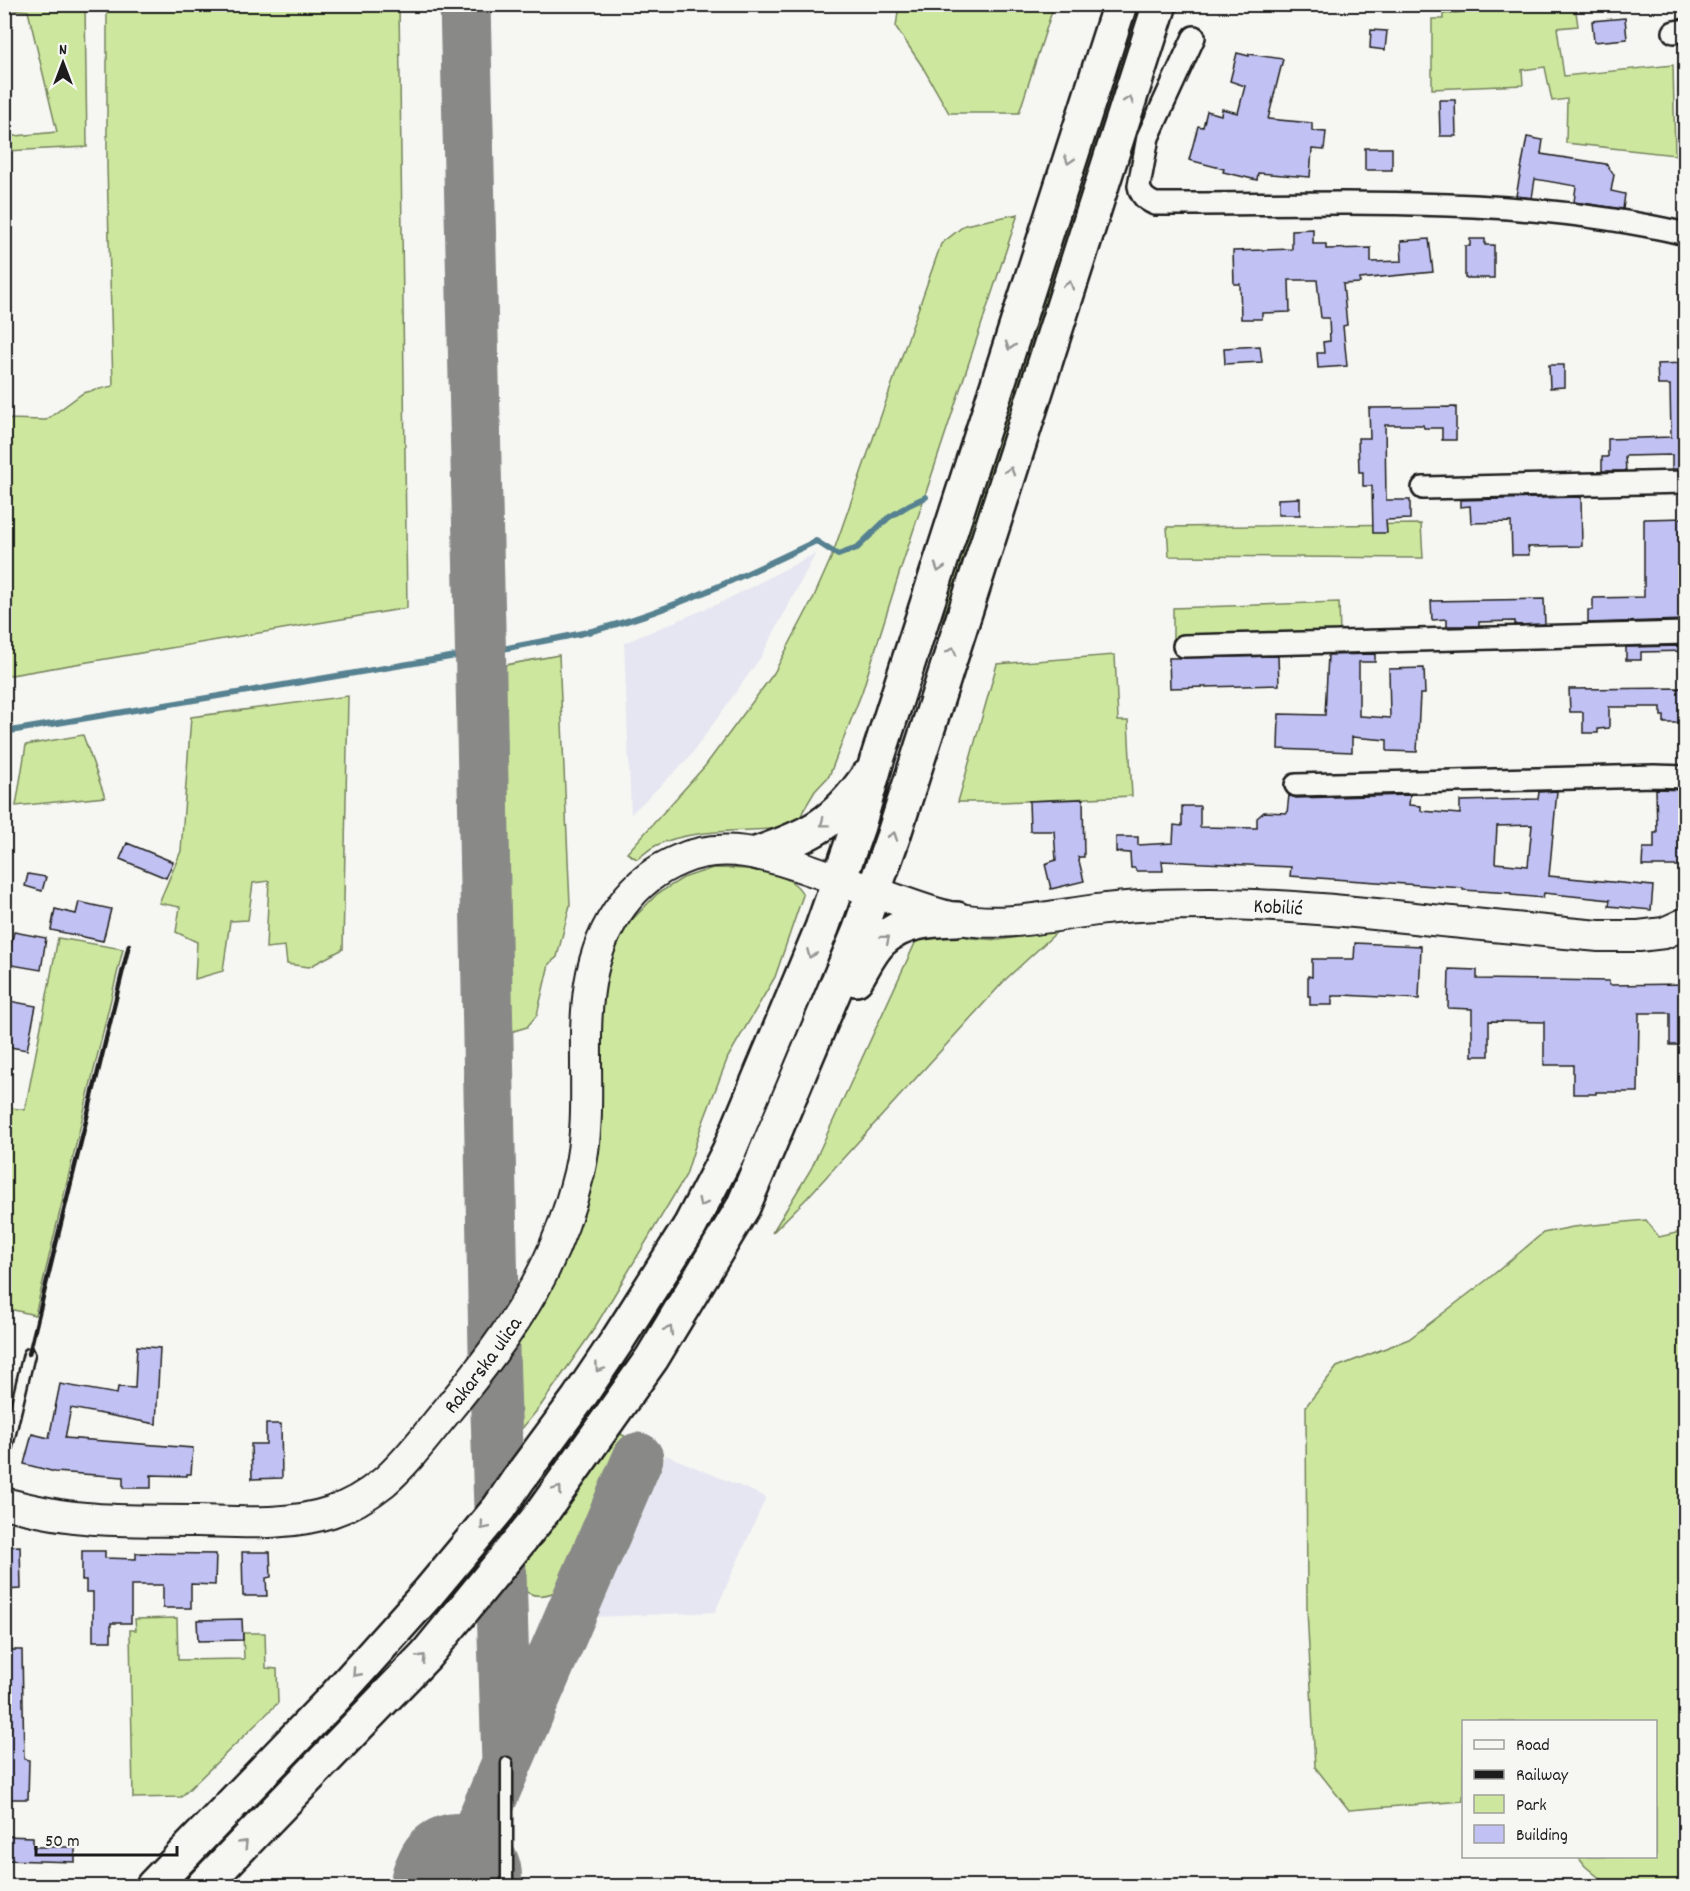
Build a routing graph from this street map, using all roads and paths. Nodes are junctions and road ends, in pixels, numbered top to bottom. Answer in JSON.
{"nodes":[{"id":1,"x":1120,"y":4,"type":"edge"},
{"id":2,"x":1160,"y":4,"type":"edge"},
{"id":3,"x":1194,"y":37,"type":"dead end"},
{"id":4,"x":1686,"y":234,"type":"edge"},
{"id":5,"x":1686,"y":482,"type":"edge"},
{"id":6,"x":1423,"y":488,"type":"dead end"},
{"id":7,"x":1686,"y":633,"type":"edge"},
{"id":8,"x":1184,"y":645,"type":"dead end"},
{"id":9,"x":876,"y":763,"type":"junction"},
{"id":10,"x":1686,"y":777,"type":"edge"},
{"id":11,"x":1296,"y":785,"type":"dead end"},
{"id":12,"x":759,"y":854,"type":"junction"},
{"id":13,"x":839,"y":879,"type":"junction"},
{"id":14,"x":873,"y":891,"type":"junction"},
{"id":15,"x":957,"y":919,"type":"junction"},
{"id":16,"x":1686,"y":923,"type":"edge"},
{"id":17,"x":774,"y":1134,"type":"junction"},
{"id":18,"x":29,"y":1354,"type":"dead end"},
{"id":19,"x":4,"y":1458,"type":"edge"},
{"id":20,"x":4,"y":1503,"type":"edge"},
{"id":21,"x":507,"y":1763,"type":"dead end"},
{"id":22,"x":153,"y":1887,"type":"edge"},
{"id":23,"x":203,"y":1887,"type":"edge"},
{"id":24,"x":507,"y":1887,"type":"edge"}],
"edges":[{"from":1,"to":9,"type":"main road","one_way":true},
{"from":14,"to":2,"type":"main road","one_way":true},
{"from":3,"to":4,"type":"street"},
{"from":5,"to":6,"type":"street"},
{"from":7,"to":8,"type":"street"},
{"from":9,"to":12,"type":"main road","one_way":true},
{"from":9,"to":13,"type":"main road"},
{"from":10,"to":11,"type":"street"},
{"from":12,"to":13,"type":"main road","name":"Kobilić"},
{"from":12,"to":20,"type":"main road","name":"Rakarska ulica"},
{"from":13,"to":14,"type":"main road","name":"Kobilić"},
{"from":13,"to":22,"type":"main road","one_way":true},
{"from":14,"to":15,"type":"main road","name":"Kobilić"},
{"from":14,"to":17,"type":"main road"},
{"from":15,"to":16,"type":"main road","name":"Kobilić"},
{"from":17,"to":15,"type":"main road","one_way":true},
{"from":23,"to":17,"type":"main road","one_way":true},
{"from":18,"to":19,"type":"lane"},
{"from":21,"to":24,"type":"lane"}]}
